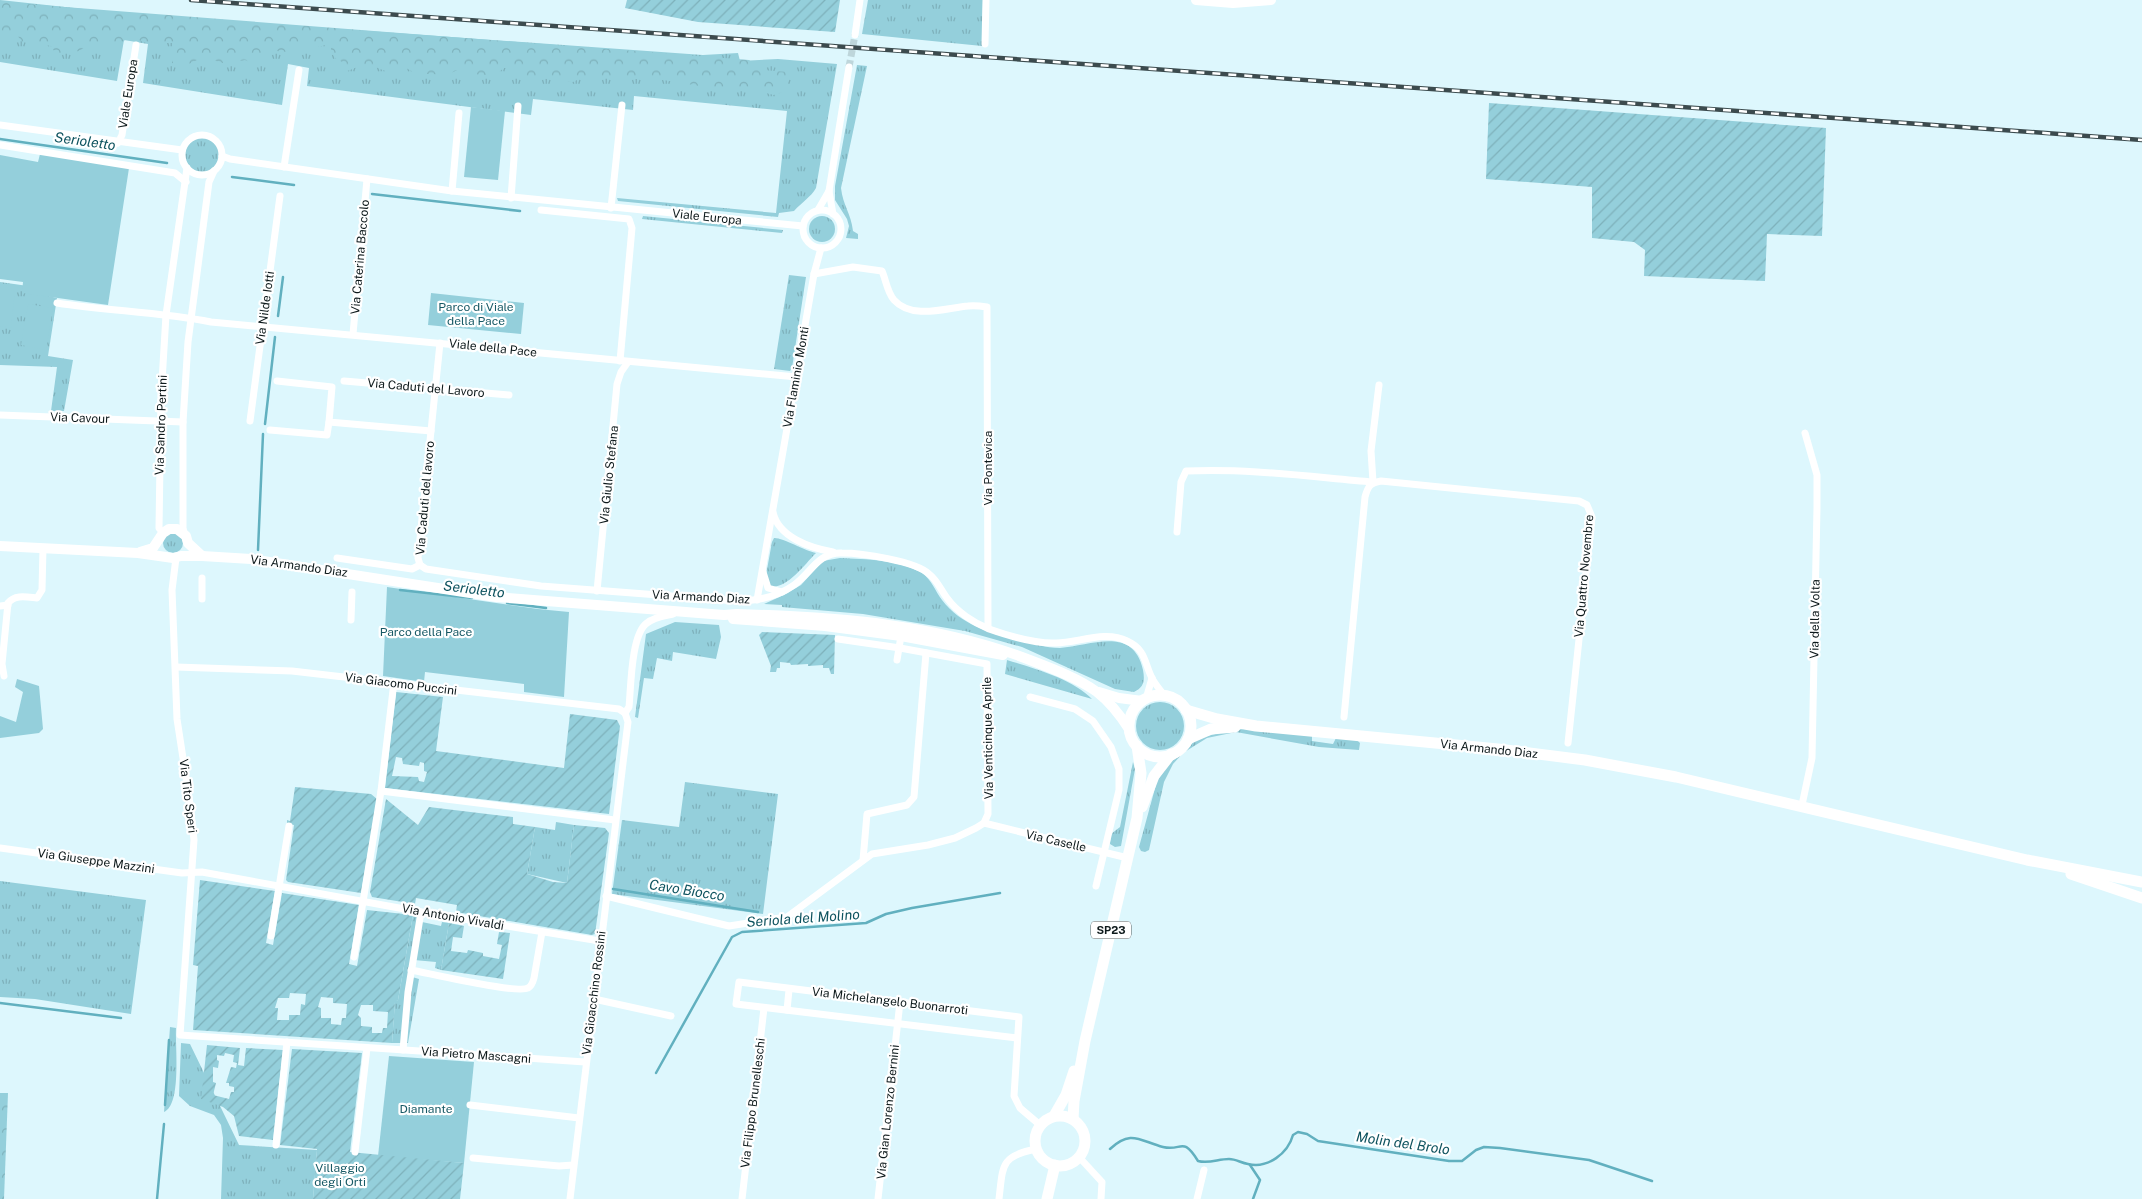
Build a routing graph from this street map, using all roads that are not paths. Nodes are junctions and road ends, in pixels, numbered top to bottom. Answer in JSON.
{"nodes":[{"id":1,"x":860,"y":0,"type":"edge"},
{"id":2,"x":986,"y":0,"type":"edge"},
{"id":3,"x":1196,"y":0,"type":"edge"},
{"id":4,"x":1271,"y":0,"type":"edge"},
{"id":5,"x":855,"y":35,"type":"tunnel mouth"},
{"id":6,"x":984,"y":44,"type":"dead end"},
{"id":7,"x":136,"y":46,"type":"dead end"},
{"id":8,"x":849,"y":67,"type":"tunnel mouth"},
{"id":9,"x":299,"y":70,"type":"dead end"},
{"id":10,"x":518,"y":106,"type":"dead end"},
{"id":11,"x":622,"y":106,"type":"dead end"},
{"id":12,"x":459,"y":113,"type":"dead end"},
{"id":13,"x":0,"y":125,"type":"edge"},
{"id":14,"x":118,"y":142,"type":"junction"},
{"id":15,"x":0,"y":145,"type":"edge"},
{"id":16,"x":182,"y":150,"type":"junction"},
{"id":17,"x":222,"y":156,"type":"junction"},
{"id":18,"x":284,"y":167,"type":"junction"},
{"id":19,"x":187,"y":168,"type":"junction"},
{"id":20,"x":214,"y":171,"type":"junction"},
{"id":21,"x":366,"y":179,"type":"junction"},
{"id":22,"x":186,"y":182,"type":"junction"},
{"id":23,"x":829,"y":190,"type":"junction"},
{"id":24,"x":452,"y":191,"type":"junction"},
{"id":25,"x":280,"y":196,"type":"dead end"},
{"id":26,"x":511,"y":198,"type":"junction"},
{"id":27,"x":611,"y":208,"type":"junction"},
{"id":28,"x":541,"y":210,"type":"dead end"},
{"id":29,"x":818,"y":210,"type":"junction"},
{"id":30,"x":833,"y":214,"type":"junction"},
{"id":31,"x":804,"y":226,"type":"junction"},
{"id":32,"x":820,"y":248,"type":"junction"},
{"id":33,"x":814,"y":274,"type":"junction"},
{"id":34,"x":57,"y":303,"type":"dead end"},
{"id":35,"x":166,"y":315,"type":"junction"},
{"id":36,"x":190,"y":318,"type":"junction"},
{"id":37,"x":263,"y":326,"type":"junction"},
{"id":38,"x":353,"y":334,"type":"junction"},
{"id":39,"x":440,"y":343,"type":"junction"},
{"id":40,"x":624,"y":361,"type":"junction"},
{"id":41,"x":797,"y":377,"type":"junction"},
{"id":42,"x":277,"y":380,"type":"dead end"},
{"id":43,"x":344,"y":381,"type":"dead end"},
{"id":44,"x":1379,"y":385,"type":"dead end"},
{"id":45,"x":435,"y":388,"type":"junction"},
{"id":46,"x":508,"y":395,"type":"dead end"},
{"id":47,"x":0,"y":415,"type":"edge"},
{"id":48,"x":160,"y":421,"type":"junction"},
{"id":49,"x":250,"y":421,"type":"dead end"},
{"id":50,"x":183,"y":422,"type":"junction"},
{"id":51,"x":328,"y":422,"type":"junction"},
{"id":52,"x":270,"y":430,"type":"dead end"},
{"id":53,"x":431,"y":431,"type":"junction"},
{"id":54,"x":1805,"y":433,"type":"dead end"},
{"id":55,"x":1373,"y":482,"type":"junction"},
{"id":56,"x":772,"y":506,"type":"junction"},
{"id":57,"x":781,"y":530,"type":"junction"},
{"id":58,"x":1176,"y":532,"type":"dead end"},
{"id":59,"x":160,"y":537,"type":"junction"},
{"id":60,"x":767,"y":538,"type":"junction"},
{"id":61,"x":187,"y":539,"type":"junction"},
{"id":62,"x":0,"y":546,"type":"edge"},
{"id":63,"x":43,"y":548,"type":"junction"},
{"id":64,"x":818,"y":549,"type":"junction"},
{"id":65,"x":138,"y":552,"type":"junction"},
{"id":66,"x":836,"y":553,"type":"junction"},
{"id":67,"x":202,"y":556,"type":"junction"},
{"id":68,"x":175,"y":557,"type":"junction"},
{"id":69,"x":337,"y":558,"type":"dead end"},
{"id":70,"x":818,"y":560,"type":"junction"},
{"id":71,"x":420,"y":565,"type":"junction"},
{"id":72,"x":762,"y":569,"type":"junction"},
{"id":73,"x":202,"y":578,"type":"dead end"},
{"id":74,"x":598,"y":590,"type":"junction"},
{"id":75,"x":352,"y":592,"type":"dead end"},
{"id":76,"x":782,"y":592,"type":"junction"},
{"id":77,"x":202,"y":599,"type":"dead end"},
{"id":78,"x":757,"y":600,"type":"junction"},
{"id":79,"x":8,"y":605,"type":"junction"},
{"id":80,"x":0,"y":606,"type":"edge"},
{"id":81,"x":681,"y":612,"type":"junction"},
{"id":82,"x":724,"y":616,"type":"junction"},
{"id":83,"x":351,"y":620,"type":"dead end"},
{"id":84,"x":988,"y":628,"type":"junction"},
{"id":85,"x":922,"y":630,"type":"junction"},
{"id":86,"x":901,"y":636,"type":"junction"},
{"id":87,"x":838,"y":639,"type":"dead end"},
{"id":88,"x":900,"y":648,"type":"junction"},
{"id":89,"x":972,"y":649,"type":"junction"},
{"id":90,"x":926,"y":653,"type":"junction"},
{"id":91,"x":958,"y":659,"type":"junction"},
{"id":92,"x":897,"y":660,"type":"dead end"},
{"id":93,"x":1031,"y":660,"type":"junction"},
{"id":94,"x":176,"y":667,"type":"junction"},
{"id":95,"x":4,"y":676,"type":"dead end"},
{"id":96,"x":1152,"y":678,"type":"junction"},
{"id":97,"x":394,"y":682,"type":"junction"},
{"id":98,"x":1096,"y":691,"type":"junction"},
{"id":99,"x":1164,"y":695,"type":"junction"},
{"id":100,"x":1030,"y":697,"type":"dead end"},
{"id":101,"x":1144,"y":700,"type":"junction"},
{"id":102,"x":1186,"y":710,"type":"junction"},
{"id":103,"x":625,"y":713,"type":"junction"},
{"id":104,"x":1344,"y":717,"type":"dead end"},
{"id":105,"x":1256,"y":726,"type":"junction"},
{"id":106,"x":1129,"y":729,"type":"junction"},
{"id":107,"x":1188,"y":738,"type":"junction"},
{"id":108,"x":1568,"y":743,"type":"dead end"},
{"id":109,"x":1137,"y":746,"type":"junction"},
{"id":110,"x":1171,"y":754,"type":"junction"},
{"id":111,"x":381,"y":790,"type":"junction"},
{"id":112,"x":1802,"y":805,"type":"junction"},
{"id":113,"x":1137,"y":818,"type":"junction"},
{"id":114,"x":615,"y":820,"type":"junction"},
{"id":115,"x":984,"y":823,"type":"junction"},
{"id":116,"x":289,"y":826,"type":"dead end"},
{"id":117,"x":0,"y":848,"type":"edge"},
{"id":118,"x":1104,"y":852,"type":"junction"},
{"id":119,"x":1128,"y":858,"type":"junction"},
{"id":120,"x":863,"y":860,"type":"junction"},
{"id":121,"x":2027,"y":860,"type":"junction"},
{"id":122,"x":192,"y":872,"type":"junction"},
{"id":123,"x":2142,"y":882,"type":"edge"},
{"id":124,"x":279,"y":885,"type":"junction"},
{"id":125,"x":1096,"y":886,"type":"dead end"},
{"id":126,"x":606,"y":896,"type":"junction"},
{"id":127,"x":2142,"y":898,"type":"edge"},
{"id":128,"x":364,"y":901,"type":"junction"},
{"id":129,"x":421,"y":912,"type":"junction"},
{"id":130,"x":542,"y":932,"type":"junction"},
{"id":131,"x":271,"y":936,"type":"dead end"},
{"id":132,"x":600,"y":941,"type":"junction"},
{"id":133,"x":354,"y":957,"type":"dead end"},
{"id":134,"x":411,"y":970,"type":"junction"},
{"id":135,"x":789,"y":990,"type":"junction"},
{"id":136,"x":594,"y":999,"type":"junction"},
{"id":137,"x":900,"y":1002,"type":"junction"},
{"id":138,"x":764,"y":1008,"type":"junction"},
{"id":139,"x":787,"y":1010,"type":"junction"},
{"id":140,"x":671,"y":1016,"type":"dead end"},
{"id":141,"x":898,"y":1024,"type":"junction"},
{"id":142,"x":180,"y":1035,"type":"joint"},
{"id":143,"x":1018,"y":1038,"type":"junction"},
{"id":144,"x":287,"y":1042,"type":"junction"},
{"id":145,"x":1085,"y":1042,"type":"junction"},
{"id":146,"x":367,"y":1048,"type":"junction"},
{"id":147,"x":403,"y":1050,"type":"junction"},
{"id":148,"x":585,"y":1062,"type":"junction"},
{"id":149,"x":470,"y":1105,"type":"dead end"},
{"id":150,"x":1054,"y":1116,"type":"junction"},
{"id":151,"x":579,"y":1118,"type":"junction"},
{"id":152,"x":1073,"y":1119,"type":"junction"},
{"id":153,"x":1040,"y":1125,"type":"junction"},
{"id":154,"x":276,"y":1144,"type":"dead end"},
{"id":155,"x":1036,"y":1149,"type":"junction"},
{"id":156,"x":355,"y":1152,"type":"dead end"},
{"id":157,"x":1079,"y":1157,"type":"junction"},
{"id":158,"x":473,"y":1158,"type":"dead end"},
{"id":159,"x":573,"y":1165,"type":"junction"},
{"id":160,"x":1055,"y":1165,"type":"junction"},
{"id":161,"x":1204,"y":1170,"type":"dead end"},
{"id":162,"x":570,"y":1199,"type":"edge"},
{"id":163,"x":742,"y":1199,"type":"edge"},
{"id":164,"x":878,"y":1199,"type":"edge"},
{"id":165,"x":999,"y":1199,"type":"edge"},
{"id":166,"x":1047,"y":1199,"type":"edge"},
{"id":167,"x":1102,"y":1199,"type":"edge"},
{"id":168,"x":1197,"y":1199,"type":"edge"}],
"edges":[{"from":1,"to":5,"type":"street"},
{"from":2,"to":6,"type":"street"},
{"from":3,"to":4,"type":"main road"},
{"from":7,"to":14,"type":"street","name":"Viale Europa"},
{"from":8,"to":23,"type":"street"},
{"from":9,"to":18,"type":"street"},
{"from":10,"to":26,"type":"street"},
{"from":11,"to":27,"type":"street"},
{"from":12,"to":24,"type":"street"},
{"from":13,"to":14,"type":"street","name":"Viale Europa"},
{"from":14,"to":16,"type":"street","name":"Viale Europa"},
{"from":15,"to":22,"type":"street"},
{"from":16,"to":17,"type":"street"},
{"from":16,"to":19,"type":"street"},
{"from":17,"to":18,"type":"street","name":"Viale Europa"},
{"from":17,"to":20,"type":"street"},
{"from":18,"to":21,"type":"street","name":"Viale Europa"},
{"from":19,"to":20,"type":"street"},
{"from":19,"to":22,"type":"street","name":"Via Sandro Pertini"},
{"from":20,"to":36,"type":"street","name":"Via Sandro Pertini"},
{"from":21,"to":24,"type":"street","name":"Viale Europa"},
{"from":21,"to":38,"type":"street","name":"Via Caterina Baccolo"},
{"from":22,"to":35,"type":"street","name":"Via Sandro Pertini"},
{"from":23,"to":29,"type":"street"},
{"from":23,"to":30,"type":"street"},
{"from":24,"to":26,"type":"street","name":"Viale Europa"},
{"from":25,"to":37,"type":"street","name":"Via Nilde Iotti"},
{"from":26,"to":27,"type":"street","name":"Viale Europa"},
{"from":27,"to":31,"type":"street","name":"Viale Europa"},
{"from":28,"to":40,"type":"street","name":"Via Giulio Stefana"},
{"from":29,"to":30,"type":"street"},
{"from":29,"to":31,"type":"street"},
{"from":30,"to":32,"type":"street"},
{"from":31,"to":32,"type":"street"},
{"from":32,"to":33,"type":"street","name":"Via Flaminio Monti"},
{"from":33,"to":41,"type":"street","name":"Via Flaminio Monti"},
{"from":33,"to":84,"type":"street","name":"Via Pontevica"},
{"from":34,"to":35,"type":"street"},
{"from":35,"to":36,"type":"street"},
{"from":35,"to":48,"type":"street","name":"Via Sandro Pertini"},
{"from":36,"to":37,"type":"street","name":"Viale della Pace"},
{"from":36,"to":50,"type":"street","name":"Via Sandro Pertini"},
{"from":37,"to":38,"type":"street","name":"Viale della Pace"},
{"from":37,"to":49,"type":"street","name":"Via Nilde Iotti"},
{"from":38,"to":39,"type":"street","name":"Viale della Pace"},
{"from":39,"to":40,"type":"street","name":"Viale della Pace"},
{"from":39,"to":45,"type":"street","name":"Via Caduti del lavoro"},
{"from":40,"to":41,"type":"street","name":"Viale della Pace"},
{"from":40,"to":74,"type":"street","name":"Via Giulio Stefana"},
{"from":41,"to":56,"type":"street","name":"Via Flaminio Monti"},
{"from":42,"to":51,"type":"street"},
{"from":43,"to":45,"type":"street","name":"Via Caduti del Lavoro"},
{"from":44,"to":55,"type":"street"},
{"from":45,"to":46,"type":"street","name":"Via Caduti del Lavoro"},
{"from":45,"to":53,"type":"street","name":"Via Caduti del lavoro"},
{"from":47,"to":48,"type":"street","name":"Via Cavour"},
{"from":48,"to":50,"type":"street","name":"Via Cavour"},
{"from":48,"to":59,"type":"street","name":"Via Sandro Pertini"},
{"from":50,"to":61,"type":"street","name":"Via Sandro Pertini"},
{"from":51,"to":52,"type":"street"},
{"from":51,"to":53,"type":"street","name":"Via Caduti del lavoro"},
{"from":53,"to":71,"type":"street","name":"Via Caduti del lavoro"},
{"from":54,"to":112,"type":"street","name":"Via della Volta"},
{"from":55,"to":58,"type":"street","name":"Via Quattro Novembre"},
{"from":55,"to":104,"type":"street"},
{"from":55,"to":108,"type":"street","name":"Via Quattro Novembre"},
{"from":56,"to":57,"type":"street"},
{"from":56,"to":60,"type":"street","name":"Via Flaminio Monti"},
{"from":57,"to":60,"type":"street"},
{"from":57,"to":64,"type":"street"},
{"from":59,"to":61,"type":"main road"},
{"from":59,"to":65,"type":"main road"},
{"from":59,"to":68,"type":"main road"},
{"from":60,"to":72,"type":"street","name":"Via Flaminio Monti"},
{"from":61,"to":67,"type":"main road"},
{"from":61,"to":68,"type":"main road"},
{"from":62,"to":63,"type":"main road","name":"Via Armando Diaz"},
{"from":63,"to":65,"type":"main road","name":"Via Armando Diaz"},
{"from":63,"to":79,"type":"street"},
{"from":64,"to":66,"type":"street"},
{"from":64,"to":70,"type":"street"},
{"from":65,"to":68,"type":"main road","name":"Via Armando Diaz"},
{"from":66,"to":70,"type":"street","name":"Via Armando Diaz"},
{"from":66,"to":84,"type":"street","name":"Via Armando Diaz"},
{"from":67,"to":68,"type":"main road","name":"Via Armando Diaz"},
{"from":67,"to":81,"type":"main road","name":"Via Armando Diaz"},
{"from":68,"to":94,"type":"street","name":"Via Tito Speri"},
{"from":69,"to":71,"type":"street","name":"Via Armando Diaz"},
{"from":70,"to":76,"type":"street","name":"Via Armando Diaz"},
{"from":71,"to":74,"type":"street","name":"Via Armando Diaz"},
{"from":72,"to":76,"type":"street"},
{"from":72,"to":78,"type":"street","name":"Via Flaminio Monti"},
{"from":73,"to":77,"type":"street"},
{"from":74,"to":78,"type":"street","name":"Via Armando Diaz"},
{"from":75,"to":83,"type":"street"},
{"from":76,"to":78,"type":"street","name":"Via Armando Diaz"},
{"from":79,"to":80,"type":"street"},
{"from":79,"to":95,"type":"street"},
{"from":81,"to":82,"type":"main road","name":"Via Armando Diaz"},
{"from":81,"to":103,"type":"street","name":"Via Gioacchino Rossini"},
{"from":82,"to":85,"type":"main road","name":"Via Armando Diaz"},
{"from":82,"to":86,"type":"main road","name":"Via Armando Diaz"},
{"from":84,"to":96,"type":"street","name":"Via Armando Diaz"},
{"from":85,"to":86,"type":"main road","name":"Via Armando Diaz"},
{"from":85,"to":93,"type":"main road","name":"Via Armando Diaz"},
{"from":86,"to":88,"type":"street"},
{"from":86,"to":89,"type":"main road","name":"Via Armando Diaz"},
{"from":87,"to":88,"type":"street"},
{"from":88,"to":90,"type":"street"},
{"from":88,"to":92,"type":"street"},
{"from":89,"to":91,"type":"street"},
{"from":89,"to":93,"type":"main road","name":"Via Armando Diaz"},
{"from":90,"to":91,"type":"street"},
{"from":90,"to":120,"type":"street"},
{"from":91,"to":115,"type":"street","name":"Via Venticinque Aprile"},
{"from":93,"to":98,"type":"main road","name":"Via Armando Diaz"},
{"from":94,"to":97,"type":"street","name":"Via Giacomo Puccini"},
{"from":94,"to":122,"type":"street","name":"Via Tito Speri"},
{"from":96,"to":99,"type":"street","name":"Via Armando Diaz"},
{"from":96,"to":101,"type":"street"},
{"from":97,"to":103,"type":"street","name":"Via Giacomo Puccini"},
{"from":97,"to":111,"type":"street"},
{"from":98,"to":101,"type":"main road","name":"Via Armando Diaz"},
{"from":98,"to":106,"type":"main road","name":"Via Armando Diaz"},
{"from":99,"to":101,"type":"main road"},
{"from":99,"to":102,"type":"main road"},
{"from":100,"to":118,"type":"street"},
{"from":101,"to":106,"type":"main road"},
{"from":102,"to":105,"type":"main road","name":"Via Armando Diaz"},
{"from":102,"to":107,"type":"main road"},
{"from":103,"to":114,"type":"street","name":"Via Gioacchino Rossini"},
{"from":105,"to":107,"type":"main road","name":"Via Armando Diaz"},
{"from":105,"to":112,"type":"main road","name":"Via Armando Diaz"},
{"from":106,"to":109,"type":"main road"},
{"from":107,"to":110,"type":"main road"},
{"from":109,"to":110,"type":"main road"},
{"from":109,"to":113,"type":"main road","number":"SP23"},
{"from":110,"to":113,"type":"main road","number":"SP23"},
{"from":111,"to":114,"type":"street"},
{"from":111,"to":128,"type":"street"},
{"from":112,"to":121,"type":"main road"},
{"from":113,"to":119,"type":"main road","number":"SP23"},
{"from":114,"to":126,"type":"street","name":"Via Gioacchino Rossini"},
{"from":115,"to":118,"type":"street","name":"Via Caselle"},
{"from":115,"to":120,"type":"street"},
{"from":116,"to":124,"type":"street"},
{"from":117,"to":122,"type":"street","name":"Via Giuseppe Mazzini"},
{"from":118,"to":119,"type":"street","name":"Via Caselle"},
{"from":118,"to":125,"type":"street"},
{"from":119,"to":145,"type":"main road","number":"SP23"},
{"from":120,"to":126,"type":"street"},
{"from":121,"to":123,"type":"main road"},
{"from":121,"to":127,"type":"main road"},
{"from":122,"to":124,"type":"street","name":"Via Antonio Vivaldi"},
{"from":122,"to":142,"type":"street","name":"Via Tito Speri"},
{"from":124,"to":128,"type":"street","name":"Via Antonio Vivaldi"},
{"from":124,"to":131,"type":"street"},
{"from":126,"to":132,"type":"street","name":"Via Gioacchino Rossini"},
{"from":128,"to":129,"type":"street","name":"Via Antonio Vivaldi"},
{"from":128,"to":133,"type":"street"},
{"from":129,"to":130,"type":"street","name":"Via Antonio Vivaldi"},
{"from":129,"to":134,"type":"street"},
{"from":130,"to":132,"type":"street","name":"Via Antonio Vivaldi"},
{"from":130,"to":134,"type":"street"},
{"from":132,"to":136,"type":"street","name":"Via Gioacchino Rossini"},
{"from":134,"to":147,"type":"street"},
{"from":135,"to":137,"type":"street","name":"Via Michelangelo Buonarroti"},
{"from":135,"to":138,"type":"street","name":"Via Michelangelo Buonarroti"},
{"from":135,"to":139,"type":"street"},
{"from":136,"to":140,"type":"street"},
{"from":136,"to":148,"type":"street","name":"Via Gioacchino Rossini"},
{"from":137,"to":141,"type":"street","name":"Via Gian Lorenzo Bernini"},
{"from":137,"to":143,"type":"street","name":"Via Michelangelo Buonarroti"},
{"from":138,"to":139,"type":"street","name":"Via Michelangelo Buonarroti"},
{"from":138,"to":163,"type":"street","name":"Via Filippo Brunelleschi"},
{"from":139,"to":141,"type":"street","name":"Via Michelangelo Buonarroti"},
{"from":141,"to":143,"type":"street","name":"Via Michelangelo Buonarroti"},
{"from":141,"to":164,"type":"street","name":"Via Gian Lorenzo Bernini"},
{"from":142,"to":144,"type":"street","name":"Via Pietro Mascagni"},
{"from":143,"to":153,"type":"street","name":"Via Michelangelo Buonarroti"},
{"from":144,"to":146,"type":"street","name":"Via Pietro Mascagni"},
{"from":144,"to":154,"type":"street"},
{"from":145,"to":150,"type":"main road","number":"SP23"},
{"from":145,"to":152,"type":"main road","number":"SP23"},
{"from":146,"to":147,"type":"street","name":"Via Pietro Mascagni"},
{"from":146,"to":156,"type":"street"},
{"from":147,"to":148,"type":"street","name":"Via Pietro Mascagni"},
{"from":148,"to":151,"type":"street","name":"Via Gioacchino Rossini"},
{"from":149,"to":151,"type":"street"},
{"from":150,"to":152,"type":"main road"},
{"from":150,"to":153,"type":"main road","number":"SP23"},
{"from":151,"to":159,"type":"street","name":"Via Gioacchino Rossini"},
{"from":152,"to":157,"type":"main road"},
{"from":153,"to":155,"type":"main road"},
{"from":155,"to":160,"type":"main road"},
{"from":155,"to":165,"type":"street"},
{"from":157,"to":160,"type":"main road"},
{"from":157,"to":167,"type":"street"},
{"from":158,"to":159,"type":"street"},
{"from":159,"to":162,"type":"street","name":"Via Gioacchino Rossini"},
{"from":160,"to":166,"type":"main road"},
{"from":161,"to":168,"type":"street"}]}
